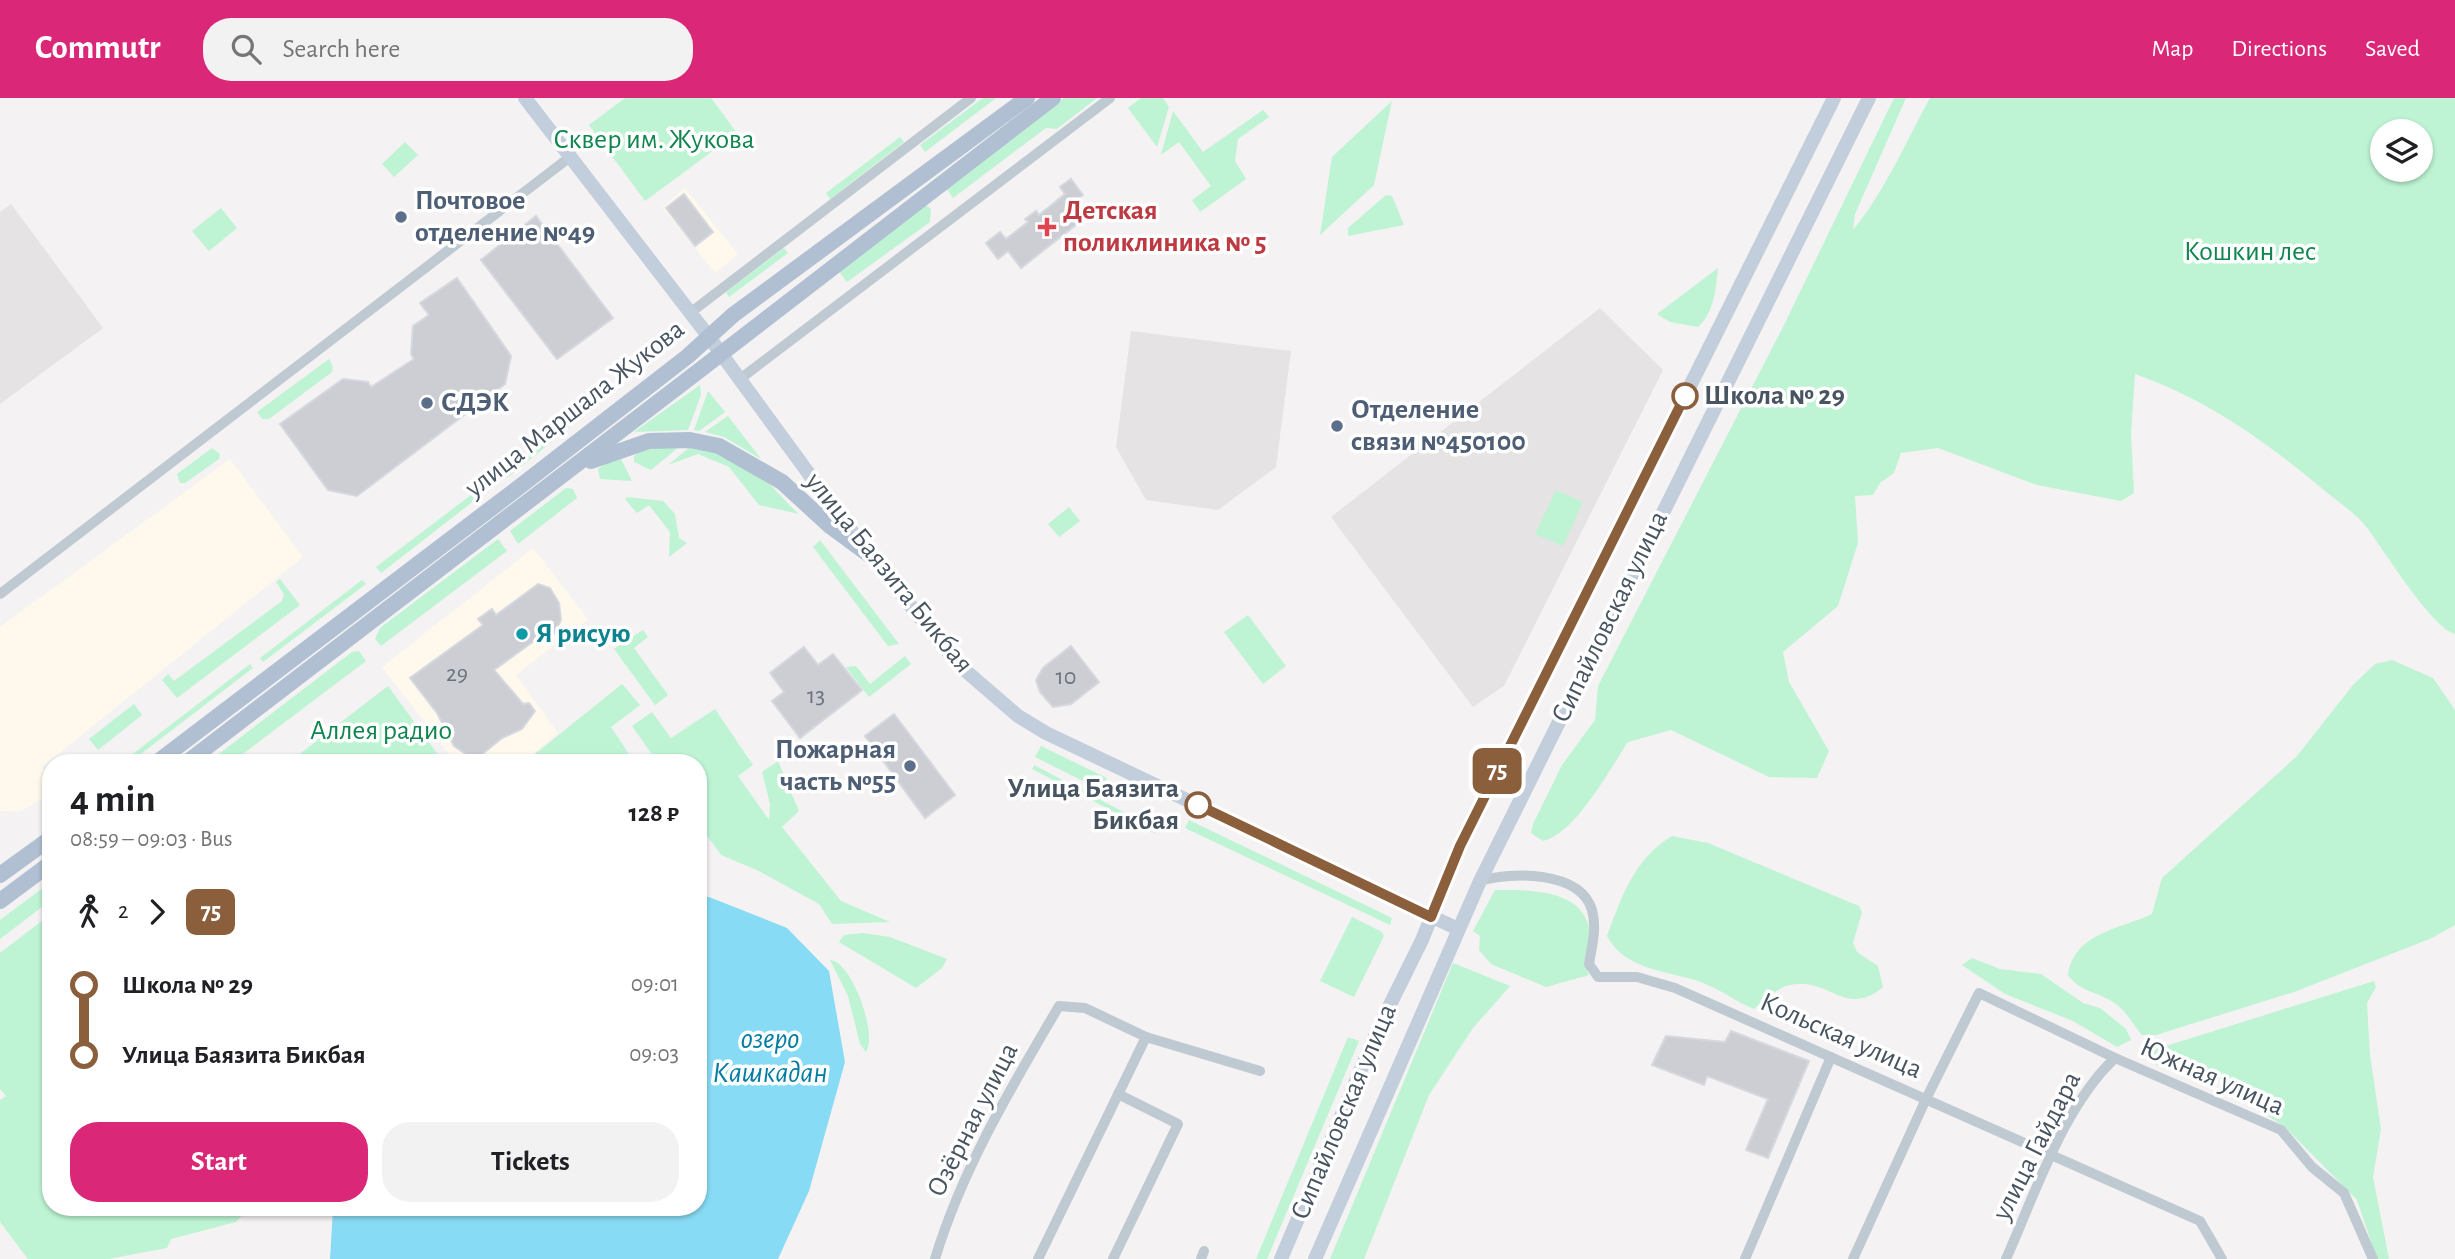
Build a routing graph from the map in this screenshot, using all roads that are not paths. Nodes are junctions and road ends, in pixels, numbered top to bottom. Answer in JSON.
{"nodes":[{"id":1,"x":526,"y":98,"type":"edge"},
{"id":2,"x":971,"y":98,"type":"edge"},
{"id":3,"x":1027,"y":98,"type":"edge"},
{"id":4,"x":1053,"y":98,"type":"edge"},
{"id":5,"x":1110,"y":98,"type":"edge"},
{"id":6,"x":1834,"y":98,"type":"edge"},
{"id":7,"x":1869,"y":98,"type":"edge"},
{"id":8,"x":570,"y":157,"type":"junction"},
{"id":9,"x":690,"y":313,"type":"junction"},
{"id":10,"x":709,"y":337,"type":"junction"},
{"id":11,"x":721,"y":355,"type":"junction"},
{"id":12,"x":740,"y":379,"type":"junction"},
{"id":13,"x":573,"y":468,"type":"junction"},
{"id":14,"x":879,"y":562,"type":"junction"},
{"id":15,"x":0,"y":594,"type":"edge"},
{"id":16,"x":168,"y":754,"type":"edge"},
{"id":17,"x":198,"y":754,"type":"edge"},
{"id":18,"x":42,"y":844,"type":"edge"},
{"id":19,"x":42,"y":870,"type":"edge"},
{"id":20,"x":0,"y":874,"type":"edge"},
{"id":21,"x":1480,"y":881,"type":"junction"},
{"id":22,"x":0,"y":901,"type":"edge"},
{"id":23,"x":1431,"y":917,"type":"junction"},
{"id":24,"x":1458,"y":929,"type":"junction"},
{"id":25,"x":1146,"y":1037,"type":"junction"},
{"id":26,"x":1831,"y":1057,"type":"junction"},
{"id":27,"x":2115,"y":1058,"type":"junction"},
{"id":28,"x":1260,"y":1071,"type":"dead end"},
{"id":29,"x":1118,"y":1094,"type":"junction"},
{"id":30,"x":1926,"y":1099,"type":"junction"},
{"id":31,"x":2052,"y":1154,"type":"junction"},
{"id":32,"x":935,"y":1259,"type":"edge"},
{"id":33,"x":1038,"y":1259,"type":"edge"},
{"id":34,"x":1113,"y":1259,"type":"edge"},
{"id":35,"x":1281,"y":1259,"type":"edge"},
{"id":36,"x":1315,"y":1259,"type":"edge"},
{"id":37,"x":1745,"y":1259,"type":"edge"},
{"id":38,"x":1853,"y":1259,"type":"edge"},
{"id":39,"x":2006,"y":1259,"type":"edge"},
{"id":40,"x":2222,"y":1259,"type":"edge"},
{"id":41,"x":2373,"y":1259,"type":"edge"}],
"edges":[{"from":1,"to":8,"type":"main road","name":"улица Баязита Бикбая"},
{"from":2,"to":9,"type":"street"},
{"from":3,"to":10,"type":"main road","name":"улица Маршала Жукова"},
{"from":4,"to":11,"type":"main road","name":"улица Маршала Жукова"},
{"from":5,"to":12,"type":"street"},
{"from":6,"to":23,"type":"main road","name":"Сипайловская улица"},
{"from":7,"to":21,"type":"main road","name":"Сипайловская улица"},
{"from":8,"to":9,"type":"main road","name":"улица Баязита Бикбая"},
{"from":8,"to":15,"type":"street"},
{"from":9,"to":10,"type":"main road","name":"улица Баязита Бикбая"},
{"from":10,"to":11,"type":"main road","name":"улица Баязита Бикбая"},
{"from":10,"to":16,"type":"main road","name":"улица Маршала Жукова"},
{"from":11,"to":12,"type":"main road","name":"улица Баязита Бикбая"},
{"from":11,"to":13,"type":"main road","name":"улица Маршала Жукова"},
{"from":12,"to":14,"type":"main road","name":"улица Баязита Бикбая"},
{"from":13,"to":14,"type":"main road"},
{"from":13,"to":17,"type":"main road","name":"улица Маршала Жукова"},
{"from":14,"to":23,"type":"main road","name":"улица Баязита Бикбая"},
{"from":18,"to":20,"type":"main road"},
{"from":19,"to":22,"type":"main road"},
{"from":21,"to":24,"type":"main road","name":"Сипайловская улица"},
{"from":21,"to":26,"type":"street","name":"Кольская улица"},
{"from":23,"to":24,"type":"main road","name":"улица Баязита Бикбая"},
{"from":23,"to":35,"type":"main road","name":"Сипайловская улица"},
{"from":24,"to":36,"type":"main road","name":"Сипайловская улица"},
{"from":25,"to":28,"type":"street"},
{"from":25,"to":29,"type":"street"},
{"from":25,"to":32,"type":"street","name":"Озёрная улица"},
{"from":26,"to":30,"type":"street","name":"Кольская улица"},
{"from":26,"to":37,"type":"street"},
{"from":27,"to":30,"type":"street","name":"Южная улица"},
{"from":27,"to":31,"type":"street","name":"улица Гайдара"},
{"from":27,"to":41,"type":"street","name":"Южная улица"},
{"from":29,"to":33,"type":"street"},
{"from":29,"to":34,"type":"street"},
{"from":30,"to":31,"type":"street","name":"Кольская улица"},
{"from":30,"to":38,"type":"street"},
{"from":31,"to":39,"type":"street","name":"улица Гайдара"},
{"from":31,"to":40,"type":"street","name":"Кольская улица"}]}
